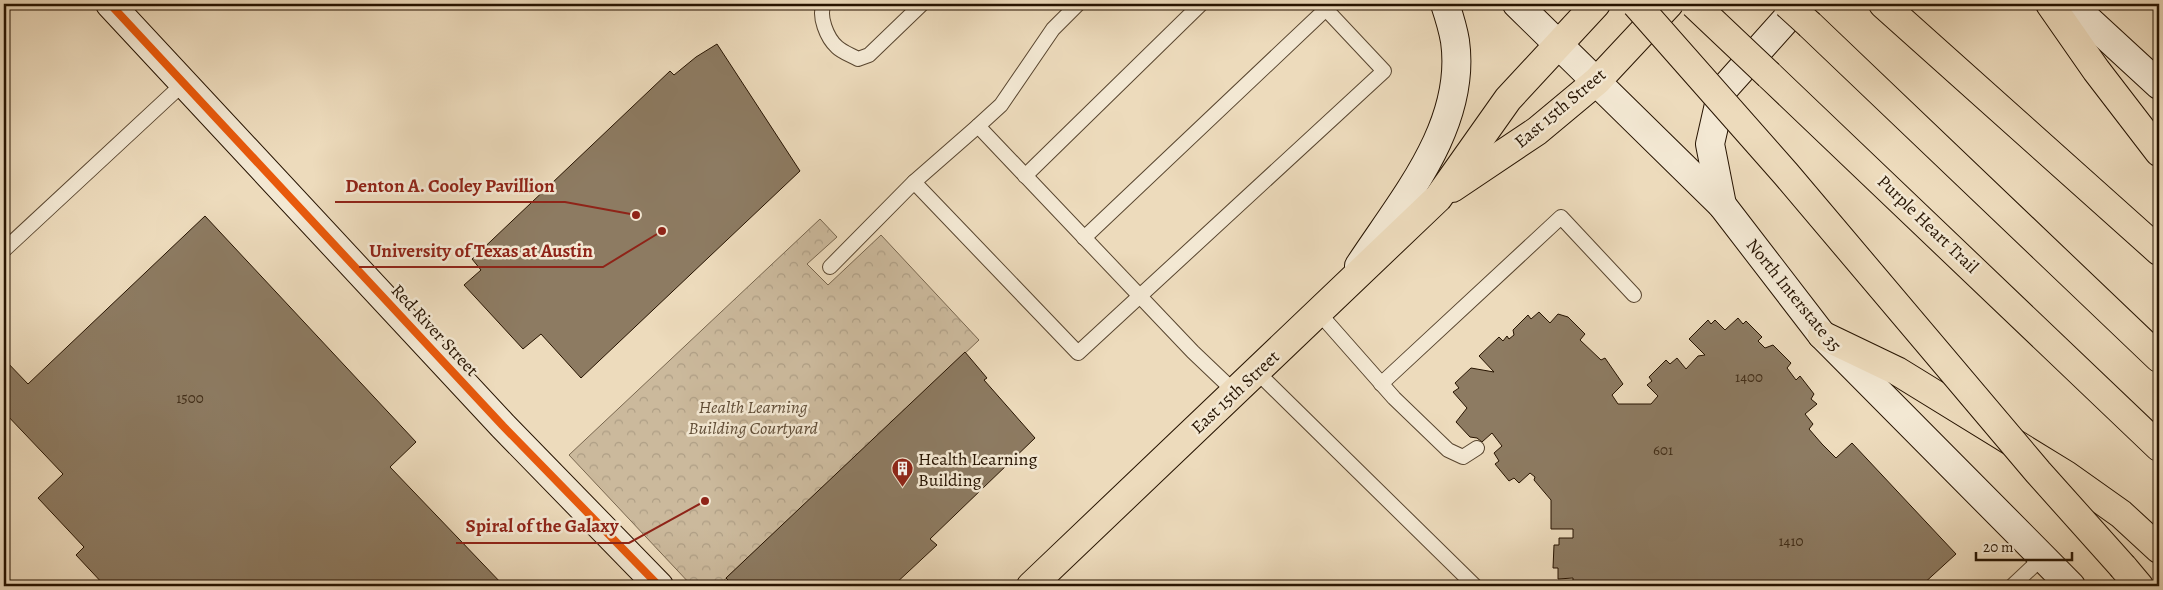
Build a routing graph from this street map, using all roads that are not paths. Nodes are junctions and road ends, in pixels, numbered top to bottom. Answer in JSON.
{"nodes":[{"id":1,"x":110,"y":4,"type":"edge"},
{"id":2,"x":824,"y":4,"type":"edge"},
{"id":3,"x":922,"y":4,"type":"edge"},
{"id":4,"x":1078,"y":4,"type":"edge"},
{"id":5,"x":1201,"y":4,"type":"edge"},
{"id":6,"x":1445,"y":4,"type":"edge"},
{"id":7,"x":1517,"y":4,"type":"edge"},
{"id":8,"x":1596,"y":4,"type":"edge"},
{"id":9,"x":1636,"y":4,"type":"edge"},
{"id":10,"x":1669,"y":4,"type":"edge"},
{"id":11,"x":1694,"y":4,"type":"edge"},
{"id":12,"x":1788,"y":4,"type":"edge"},
{"id":13,"x":1883,"y":4,"type":"edge"},
{"id":14,"x":2050,"y":4,"type":"edge"},
{"id":15,"x":2072,"y":4,"type":"edge"},
{"id":16,"x":1323,"y":6,"type":"edge"},
{"id":17,"x":1805,"y":14,"type":"edge"},
{"id":18,"x":1559,"y":44,"type":"junction"},
{"id":19,"x":1597,"y":81,"type":"junction"},
{"id":20,"x":185,"y":82,"type":"junction"},
{"id":21,"x":2159,"y":85,"type":"edge"},
{"id":22,"x":978,"y":126,"type":"junction"},
{"id":23,"x":2159,"y":152,"type":"edge"},
{"id":24,"x":1025,"y":176,"type":"junction"},
{"id":25,"x":914,"y":182,"type":"junction"},
{"id":26,"x":1438,"y":198,"type":"junction"},
{"id":27,"x":1722,"y":205,"type":"junction"},
{"id":28,"x":1084,"y":238,"type":"junction"},
{"id":29,"x":4,"y":250,"type":"edge"},
{"id":30,"x":2159,"y":251,"type":"edge"},
{"id":31,"x":830,"y":267,"type":"dead end"},
{"id":32,"x":1342,"y":291,"type":"junction"},
{"id":33,"x":1634,"y":296,"type":"dead end"},
{"id":34,"x":1140,"y":297,"type":"junction"},
{"id":35,"x":1320,"y":313,"type":"junction"},
{"id":36,"x":1822,"y":335,"type":"junction"},
{"id":37,"x":2159,"y":358,"type":"edge"},
{"id":38,"x":1257,"y":372,"type":"junction"},
{"id":39,"x":1382,"y":384,"type":"junction"},
{"id":40,"x":1235,"y":392,"type":"junction"},
{"id":41,"x":2159,"y":447,"type":"edge"},
{"id":42,"x":1477,"y":448,"type":"dead end"},
{"id":43,"x":2159,"y":549,"type":"edge"},
{"id":44,"x":2043,"y":558,"type":"junction"},
{"id":45,"x":2131,"y":577,"type":"edge"},
{"id":46,"x":659,"y":586,"type":"edge"},
{"id":47,"x":1030,"y":586,"type":"edge"},
{"id":48,"x":1475,"y":586,"type":"edge"},
{"id":49,"x":2012,"y":586,"type":"edge"},
{"id":50,"x":2071,"y":586,"type":"edge"}],
"edges":[{"from":1,"to":20,"type":"main road","name":"Red River Street"},
{"from":2,"to":3,"type":"lane"},
{"from":4,"to":22,"type":"lane"},
{"from":5,"to":24,"type":"lane"},
{"from":6,"to":32,"type":"main road"},
{"from":7,"to":18,"type":"main road","name":"North Interstate 35"},
{"from":8,"to":18,"type":"main road","name":"East 15th Street"},
{"from":9,"to":45,"type":"main road","bridge":true},
{"from":10,"to":19,"type":"main road","name":"East 15th Street"},
{"from":11,"to":41,"type":"main road","name":"Purple Heart Trail","bridge":true},
{"from":12,"to":17,"type":"main road","bridge":true},
{"from":13,"to":30,"type":"main road"},
{"from":14,"to":23,"type":"main road"},
{"from":15,"to":21,"type":"main road"},
{"from":16,"to":28,"type":"lane"},
{"from":16,"to":34,"type":"lane"},
{"from":17,"to":27,"type":"main road"},
{"from":17,"to":37,"type":"main road"},
{"from":18,"to":19,"type":"main road","name":"North Interstate 35"},
{"from":18,"to":26,"type":"main road","name":"East 15th Street"},
{"from":19,"to":26,"type":"main road","name":"East 15th Street"},
{"from":19,"to":27,"type":"main road","name":"North Interstate 35"},
{"from":20,"to":29,"type":"lane"},
{"from":20,"to":46,"type":"main road","name":"Red River Street"},
{"from":22,"to":24,"type":"lane"},
{"from":22,"to":25,"type":"lane"},
{"from":24,"to":28,"type":"lane"},
{"from":25,"to":31,"type":"lane"},
{"from":25,"to":34,"type":"lane"},
{"from":26,"to":32,"type":"main road","name":"East 15th Street"},
{"from":27,"to":36,"type":"main road","name":"North Interstate 35"},
{"from":28,"to":34,"type":"lane"},
{"from":32,"to":35,"type":"main road","name":"East 15th Street"},
{"from":33,"to":39,"type":"lane"},
{"from":34,"to":40,"type":"lane"},
{"from":35,"to":38,"type":"main road","name":"East 15th Street"},
{"from":35,"to":39,"type":"lane"},
{"from":36,"to":43,"type":"main road"},
{"from":36,"to":44,"type":"main road","name":"North Interstate 35"},
{"from":38,"to":40,"type":"main road","name":"East 15th Street"},
{"from":38,"to":48,"type":"lane"},
{"from":39,"to":42,"type":"lane"},
{"from":40,"to":47,"type":"main road","name":"East 15th Street"},
{"from":44,"to":49,"type":"lane"},
{"from":44,"to":50,"type":"main road","name":"North Interstate 35"}]}
